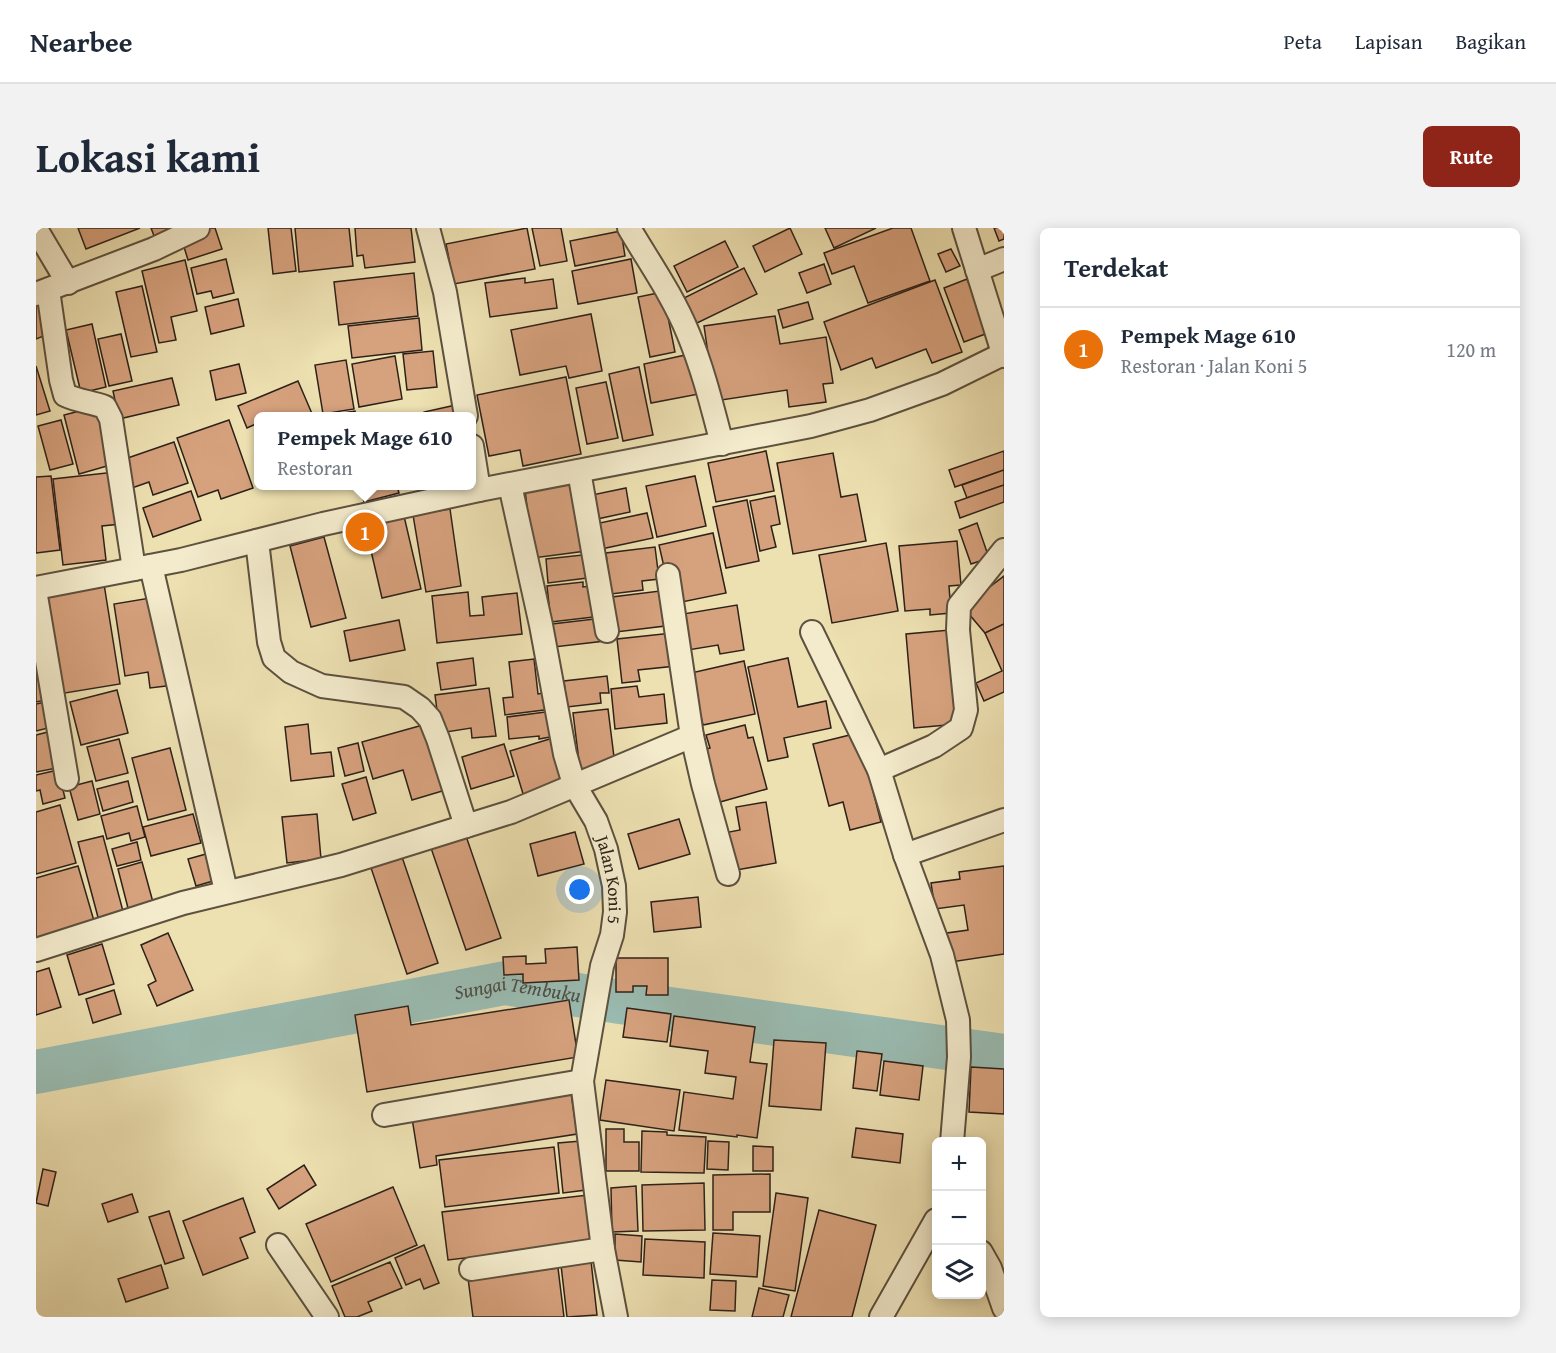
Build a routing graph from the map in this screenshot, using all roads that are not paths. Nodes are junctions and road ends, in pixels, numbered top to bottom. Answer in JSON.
{"nodes":[{"id":1,"x":198,"y":228,"type":"edge"},
{"id":2,"x":428,"y":228,"type":"edge"},
{"id":3,"x":628,"y":228,"type":"edge"},
{"id":4,"x":964,"y":228,"type":"edge"},
{"id":5,"x":36,"y":229,"type":"edge"},
{"id":6,"x":1004,"y":260,"type":"edge"},
{"id":7,"x":977,"y":270,"type":"junction"},
{"id":8,"x":51,"y":289,"type":"edge"},
{"id":9,"x":1004,"y":355,"type":"edge"},
{"id":10,"x":465,"y":412,"type":"edge"},
{"id":11,"x":722,"y":444,"type":"junction"},
{"id":12,"x":579,"y":471,"type":"junction"},
{"id":13,"x":476,"y":474,"type":"edge"},
{"id":14,"x":510,"y":485,"type":"junction"},
{"id":15,"x":479,"y":490,"type":"junction"},
{"id":16,"x":257,"y":541,"type":"junction"},
{"id":17,"x":1004,"y":550,"type":"edge"},
{"id":18,"x":143,"y":568,"type":"junction"},
{"id":19,"x":668,"y":575,"type":"dead end"},
{"id":20,"x":36,"y":588,"type":"edge"},
{"id":21,"x":36,"y":596,"type":"edge"},
{"id":22,"x":607,"y":631,"type":"dead end"},
{"id":23,"x":812,"y":632,"type":"dead end"},
{"id":24,"x":692,"y":736,"type":"junction"},
{"id":25,"x":879,"y":770,"type":"junction"},
{"id":26,"x":67,"y":779,"type":"dead end"},
{"id":27,"x":574,"y":784,"type":"junction"},
{"id":28,"x":1004,"y":820,"type":"edge"},
{"id":29,"x":466,"y":826,"type":"junction"},
{"id":30,"x":906,"y":855,"type":"junction"},
{"id":31,"x":728,"y":874,"type":"dead end"},
{"id":32,"x":226,"y":891,"type":"junction"},
{"id":33,"x":36,"y":950,"type":"edge"},
{"id":34,"x":582,"y":1081,"type":"junction"},
{"id":35,"x":384,"y":1115,"type":"dead end"},
{"id":36,"x":952,"y":1137,"type":"edge"},
{"id":37,"x":932,"y":1227,"type":"edge"},
{"id":38,"x":278,"y":1245,"type":"dead end"},
{"id":39,"x":603,"y":1249,"type":"junction"},
{"id":40,"x":986,"y":1261,"type":"edge"},
{"id":41,"x":471,"y":1269,"type":"dead end"},
{"id":42,"x":1004,"y":1308,"type":"edge"},
{"id":43,"x":327,"y":1317,"type":"edge"},
{"id":44,"x":616,"y":1317,"type":"edge"},
{"id":45,"x":881,"y":1317,"type":"edge"}],
"edges":[{"from":1,"to":8,"type":"street"},
{"from":2,"to":10,"type":"street"},
{"from":3,"to":11,"type":"street"},
{"from":4,"to":7,"type":"street"},
{"from":5,"to":8,"type":"street"},
{"from":6,"to":7,"type":"street"},
{"from":7,"to":9,"type":"street"},
{"from":8,"to":18,"type":"street"},
{"from":9,"to":11,"type":"street"},
{"from":11,"to":12,"type":"street"},
{"from":12,"to":14,"type":"street"},
{"from":12,"to":22,"type":"street"},
{"from":13,"to":15,"type":"street"},
{"from":14,"to":15,"type":"street"},
{"from":14,"to":27,"type":"street","name":"Jalan Koni 5"},
{"from":15,"to":16,"type":"street"},
{"from":16,"to":18,"type":"street"},
{"from":16,"to":29,"type":"street"},
{"from":17,"to":25,"type":"street"},
{"from":18,"to":20,"type":"street"},
{"from":18,"to":32,"type":"street"},
{"from":19,"to":24,"type":"street"},
{"from":21,"to":26,"type":"street"},
{"from":23,"to":25,"type":"street"},
{"from":24,"to":27,"type":"street"},
{"from":24,"to":31,"type":"street"},
{"from":25,"to":30,"type":"street"},
{"from":27,"to":29,"type":"street"},
{"from":27,"to":34,"type":"street","name":"Jalan Koni 5"},
{"from":28,"to":30,"type":"street"},
{"from":29,"to":32,"type":"street"},
{"from":30,"to":36,"type":"street"},
{"from":32,"to":33,"type":"street"},
{"from":34,"to":35,"type":"street"},
{"from":34,"to":39,"type":"street","name":"Jalan Koni 5"},
{"from":37,"to":45,"type":"street"},
{"from":38,"to":43,"type":"street"},
{"from":39,"to":41,"type":"street"},
{"from":39,"to":44,"type":"street","name":"Jalan Koni 5"},
{"from":40,"to":42,"type":"street"}]}
